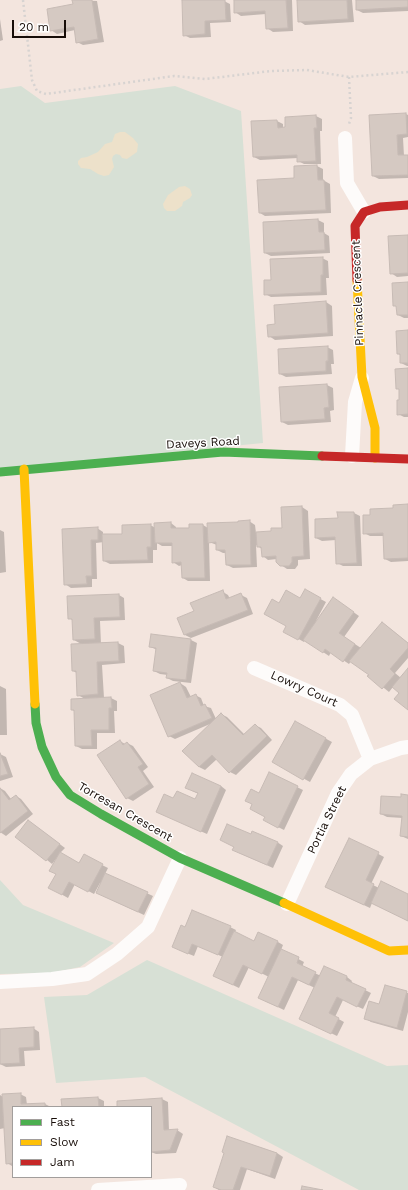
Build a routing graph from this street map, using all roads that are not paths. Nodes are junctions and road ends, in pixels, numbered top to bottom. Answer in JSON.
{"nodes":[{"id":1,"x":344,"y":138,"type":"road end"},
{"id":2,"x":408,"y":205,"type":"edge"},
{"id":3,"x":364,"y":212,"type":"junction"},
{"id":4,"x":362,"y":377,"type":"junction"},
{"id":5,"x":352,"y":456,"type":"junction"},
{"id":6,"x":376,"y":458,"type":"junction"},
{"id":7,"x":408,"y":459,"type":"edge"},
{"id":8,"x":24,"y":469,"type":"junction"},
{"id":9,"x":0,"y":472,"type":"edge"},
{"id":10,"x":254,"y":668,"type":"dead end"},
{"id":11,"x":408,"y":747,"type":"edge"},
{"id":12,"x":370,"y":759,"type":"junction"},
{"id":13,"x":180,"y":858,"type":"junction"},
{"id":14,"x":287,"y":904,"type":"junction"},
{"id":15,"x":408,"y":950,"type":"edge"},
{"id":16,"x":0,"y":982,"type":"edge"},
{"id":17,"x":180,"y":1185,"type":"dead end"},
{"id":18,"x":98,"y":1190,"type":"edge"}],
"edges":[{"from":1,"to":3,"type":"street"},
{"from":2,"to":3,"type":"street"},
{"from":3,"to":4,"type":"street","name":"Pinnacle Crescent"},
{"from":4,"to":5,"type":"street","name":"Pinnacle Crescent"},
{"from":4,"to":6,"type":"street","name":"Pinnacle Crescent"},
{"from":5,"to":6,"type":"street","name":"Daveys Road"},
{"from":5,"to":8,"type":"street","name":"Daveys Road"},
{"from":6,"to":7,"type":"street","name":"Daveys Road"},
{"from":8,"to":9,"type":"street","name":"Daveys Road"},
{"from":8,"to":13,"type":"street","name":"Torresan Crescent"},
{"from":10,"to":12,"type":"street","name":"Lowry Court"},
{"from":11,"to":12,"type":"street","name":"Portia Street"},
{"from":12,"to":14,"type":"street","name":"Portia Street"},
{"from":13,"to":14,"type":"street","name":"Torresan Crescent"},
{"from":13,"to":16,"type":"street"},
{"from":14,"to":15,"type":"street","name":"Torresan Crescent"},
{"from":17,"to":18,"type":"street"}]}
